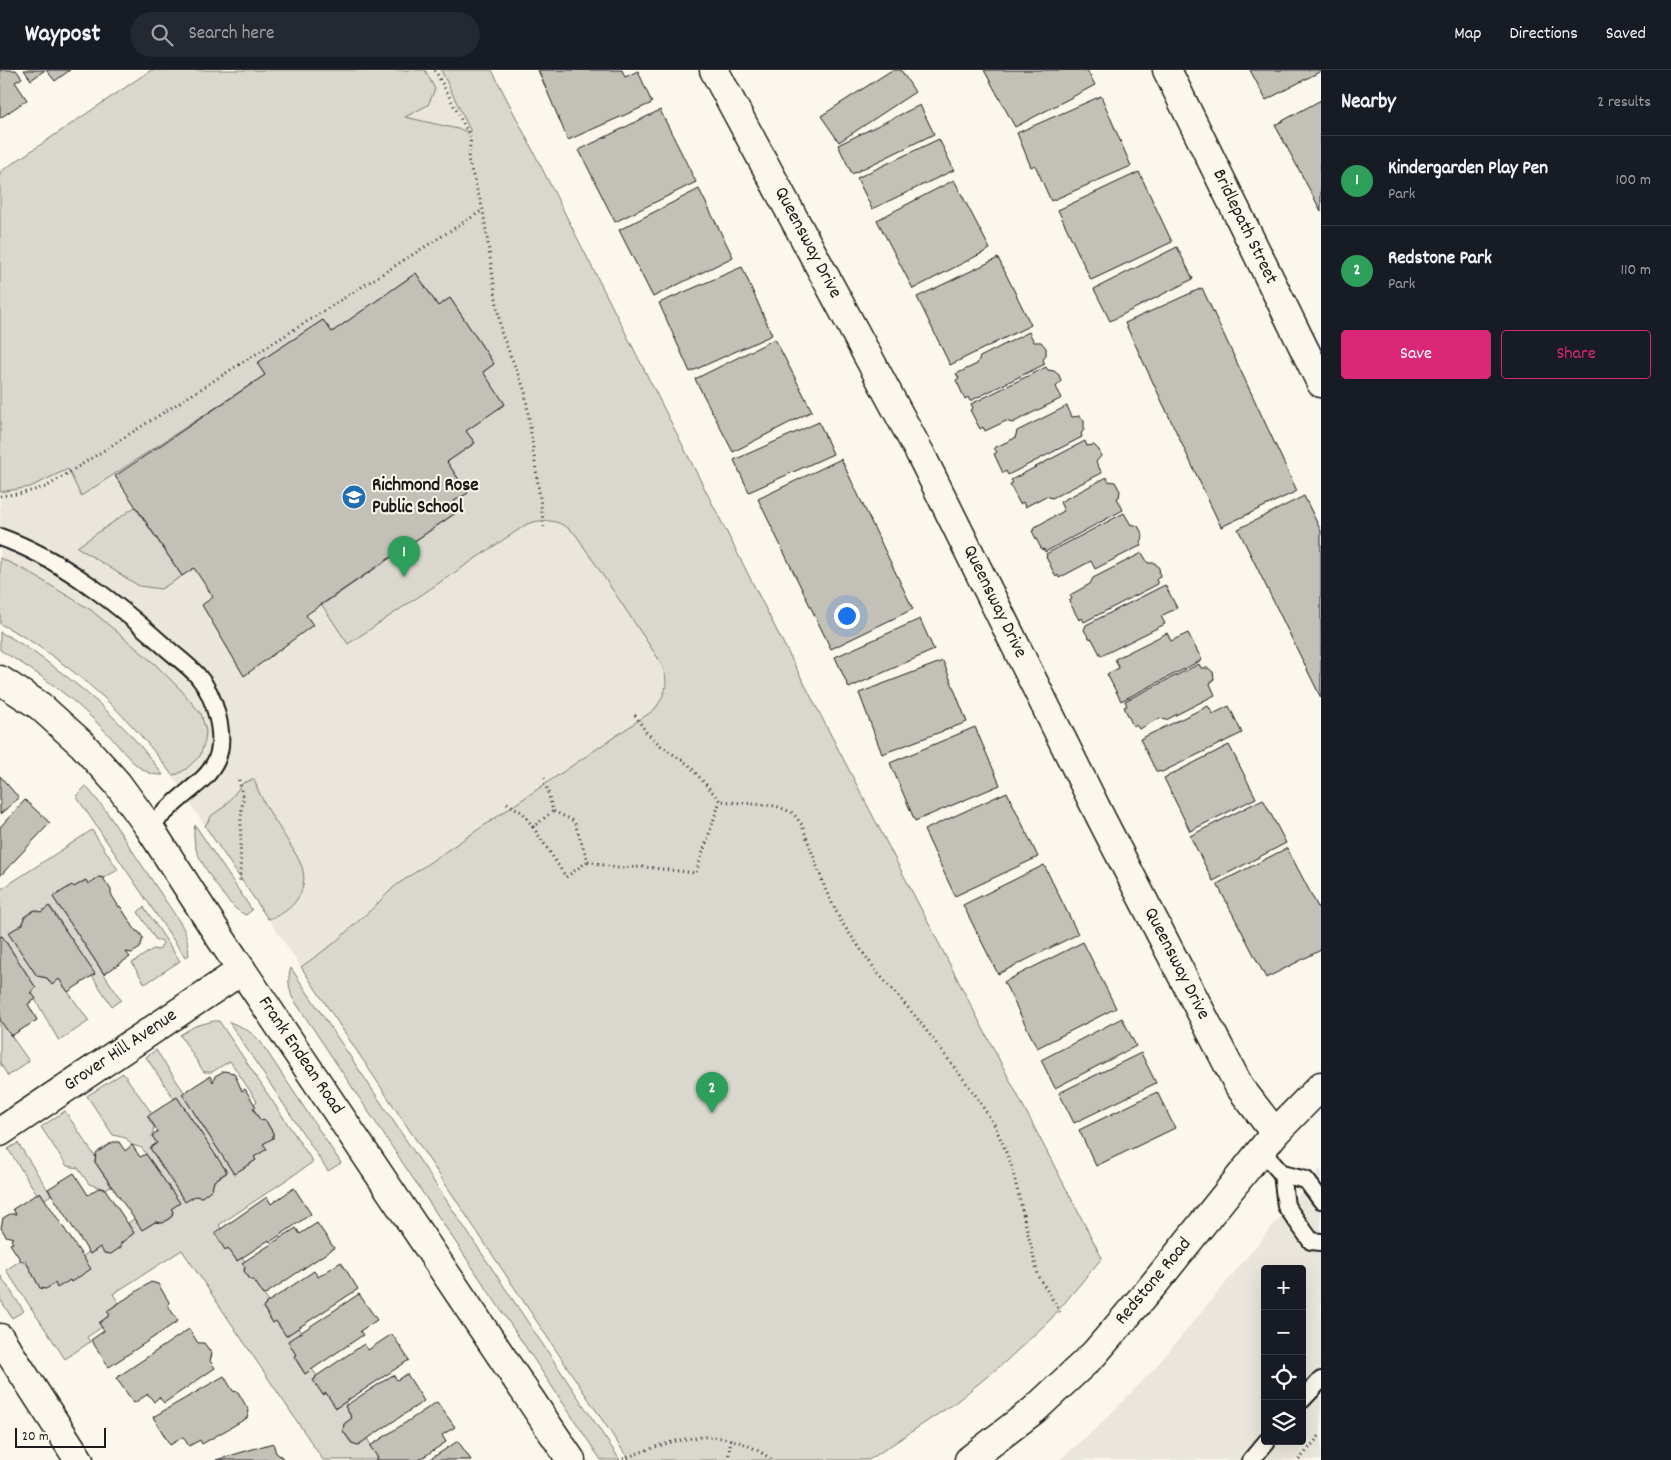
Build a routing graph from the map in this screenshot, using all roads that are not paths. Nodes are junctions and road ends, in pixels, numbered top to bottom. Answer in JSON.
{"nodes":[{"id":1,"x":714,"y":70,"type":"edge"},
{"id":2,"x":1167,"y":70,"type":"edge"},
{"id":3,"x":1321,"y":383,"type":"edge"},
{"id":4,"x":0,"y":537,"type":"edge"},
{"id":5,"x":0,"y":680,"type":"edge"},
{"id":6,"x":149,"y":827,"type":"junction"},
{"id":7,"x":242,"y":970,"type":"junction"},
{"id":8,"x":1321,"y":1086,"type":"edge"},
{"id":9,"x":0,"y":1132,"type":"edge"},
{"id":10,"x":1268,"y":1142,"type":"junction"},
{"id":11,"x":1282,"y":1174,"type":"junction"},
{"id":12,"x":1321,"y":1200,"type":"edge"},
{"id":13,"x":1321,"y":1242,"type":"edge"},
{"id":14,"x":0,"y":1338,"type":"edge"},
{"id":15,"x":1321,"y":1380,"type":"edge"},
{"id":16,"x":1306,"y":1396,"type":"edge"},
{"id":17,"x":1264,"y":1445,"type":"edge"},
{"id":18,"x":79,"y":1460,"type":"edge"},
{"id":19,"x":571,"y":1460,"type":"edge"},
{"id":20,"x":969,"y":1460,"type":"edge"},
{"id":21,"x":1251,"y":1460,"type":"edge"}],
"edges":[{"from":1,"to":10,"type":"street","name":"Queensway Drive"},
{"from":2,"to":3,"type":"street","name":"Bridlepath Street"},
{"from":4,"to":6,"type":"lane"},
{"from":5,"to":6,"type":"street","name":"Frank Endean Road"},
{"from":6,"to":7,"type":"street","name":"Frank Endean Road"},
{"from":7,"to":9,"type":"street","name":"Grover Hill Avenue"},
{"from":7,"to":19,"type":"street","name":"Frank Endean Road"},
{"from":8,"to":10,"type":"street","name":"Redstone Road"},
{"from":10,"to":11,"type":"lane"},
{"from":10,"to":20,"type":"street","name":"Redstone Road"},
{"from":11,"to":12,"type":"lane"},
{"from":11,"to":13,"type":"lane"},
{"from":14,"to":18,"type":"street"},
{"from":15,"to":16,"type":"lane"},
{"from":17,"to":21,"type":"lane"}]}
